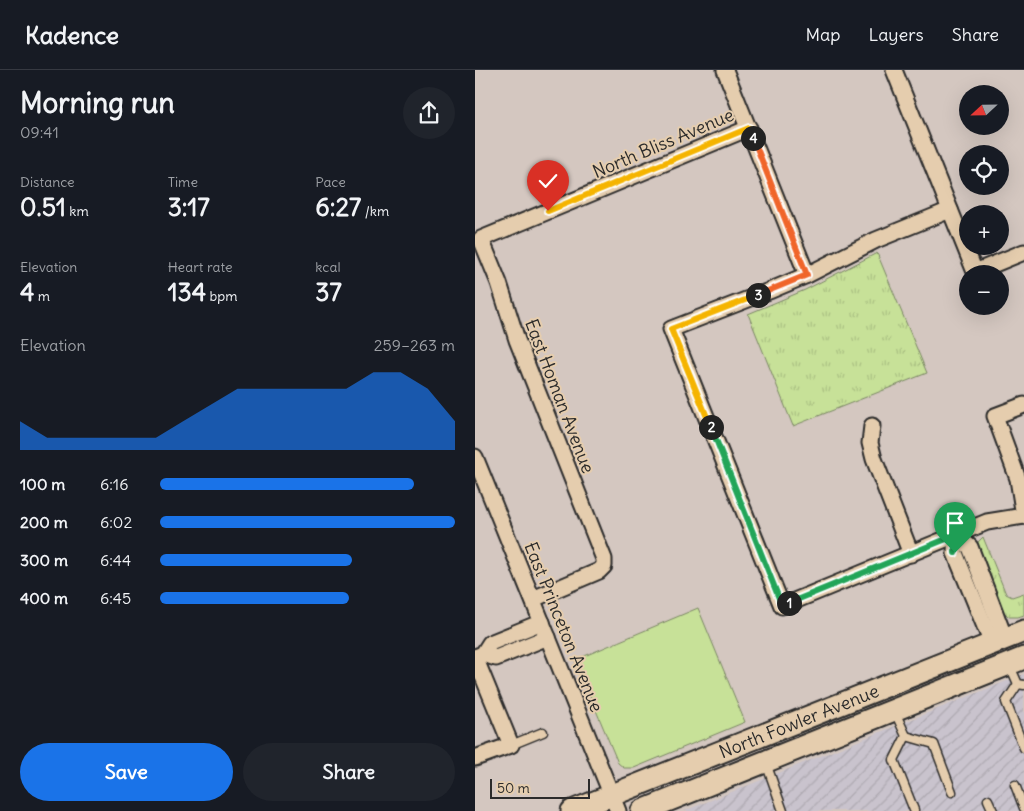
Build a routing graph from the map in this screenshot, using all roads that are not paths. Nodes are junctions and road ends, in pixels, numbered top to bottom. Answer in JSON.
{"nodes":[{"id":1,"x":725,"y":70,"type":"edge"},
{"id":2,"x":893,"y":70,"type":"edge"},
{"id":3,"x":749,"y":128,"type":"junction"},
{"id":4,"x":950,"y":210,"type":"junction"},
{"id":5,"x":481,"y":239,"type":"joint"},
{"id":6,"x":1024,"y":252,"type":"edge"},
{"id":7,"x":807,"y":275,"type":"junction"},
{"id":8,"x":1024,"y":405,"type":"edge"},
{"id":9,"x":872,"y":426,"type":"dead end"},
{"id":10,"x":475,"y":457,"type":"edge"},
{"id":11,"x":1024,"y":516,"type":"edge"},
{"id":12,"x":956,"y":535,"type":"junction"},
{"id":13,"x":911,"y":554,"type":"junction"},
{"id":14,"x":533,"y":599,"type":"junction"},
{"id":15,"x":542,"y":622,"type":"junction"},
{"id":16,"x":548,"y":637,"type":"junction"},
{"id":17,"x":1007,"y":638,"type":"edge"},
{"id":18,"x":500,"y":639,"type":"junction"},
{"id":19,"x":506,"y":654,"type":"junction"},
{"id":20,"x":478,"y":656,"type":"edge"},
{"id":21,"x":1017,"y":661,"type":"edge"},
{"id":22,"x":1021,"y":685,"type":"edge"},
{"id":23,"x":895,"y":709,"type":"junction"},
{"id":24,"x":543,"y":732,"type":"dead end"},
{"id":25,"x":906,"y":736,"type":"junction"},
{"id":26,"x":511,"y":745,"type":"junction"},
{"id":27,"x":1024,"y":748,"type":"edge"},
{"id":28,"x":475,"y":758,"type":"edge"},
{"id":29,"x":766,"y":761,"type":"junction"},
{"id":30,"x":1015,"y":785,"type":"dead end"},
{"id":31,"x":952,"y":792,"type":"dead end"},
{"id":32,"x":988,"y":800,"type":"dead end"},
{"id":33,"x":615,"y":804,"type":"edge"},
{"id":34,"x":1024,"y":808,"type":"edge"},
{"id":35,"x":914,"y":810,"type":"dead end"},
{"id":36,"x":572,"y":811,"type":"edge"},
{"id":37,"x":642,"y":811,"type":"edge"},
{"id":38,"x":783,"y":811,"type":"edge"},
{"id":39,"x":993,"y":811,"type":"edge"}],
"edges":[{"from":1,"to":3,"type":"street"},
{"from":2,"to":4,"type":"street"},
{"from":3,"to":5,"type":"street","name":"North Bliss Avenue"},
{"from":3,"to":7,"type":"street"},
{"from":4,"to":6,"type":"street"},
{"from":4,"to":7,"type":"street"},
{"from":5,"to":14,"type":"street","name":"East Homan Avenue"},
{"from":7,"to":13,"type":"street"},
{"from":8,"to":11,"type":"street"},
{"from":9,"to":13,"type":"street"},
{"from":10,"to":14,"type":"street","name":"East Princeton Avenue"},
{"from":11,"to":12,"type":"street"},
{"from":12,"to":13,"type":"street"},
{"from":12,"to":17,"type":"street"},
{"from":14,"to":15,"type":"street","name":"East Princeton Avenue"},
{"from":15,"to":16,"type":"street","name":"East Princeton Avenue"},
{"from":15,"to":18,"type":"street"},
{"from":16,"to":19,"type":"street"},
{"from":16,"to":33,"type":"street","name":"East Princeton Avenue"},
{"from":17,"to":23,"type":"main road"},
{"from":17,"to":33,"type":"main road","name":"North Fowler Avenue"},
{"from":18,"to":19,"type":"street"},
{"from":18,"to":20,"type":"street"},
{"from":19,"to":20,"type":"street"},
{"from":20,"to":26,"type":"street"},
{"from":21,"to":22,"type":"lane"},
{"from":21,"to":23,"type":"main road","name":"North Fowler Avenue"},
{"from":22,"to":27,"type":"lane"},
{"from":23,"to":25,"type":"lane"},
{"from":23,"to":29,"type":"main road","name":"North Fowler Avenue"},
{"from":24,"to":26,"type":"lane"},
{"from":25,"to":31,"type":"lane"},
{"from":25,"to":35,"type":"lane"},
{"from":26,"to":28,"type":"street"},
{"from":29,"to":37,"type":"main road","name":"North Fowler Avenue"},
{"from":29,"to":38,"type":"lane"},
{"from":30,"to":34,"type":"lane"},
{"from":32,"to":39,"type":"lane"},
{"from":33,"to":36,"type":"main road","name":"North Fowler Avenue"}]}
